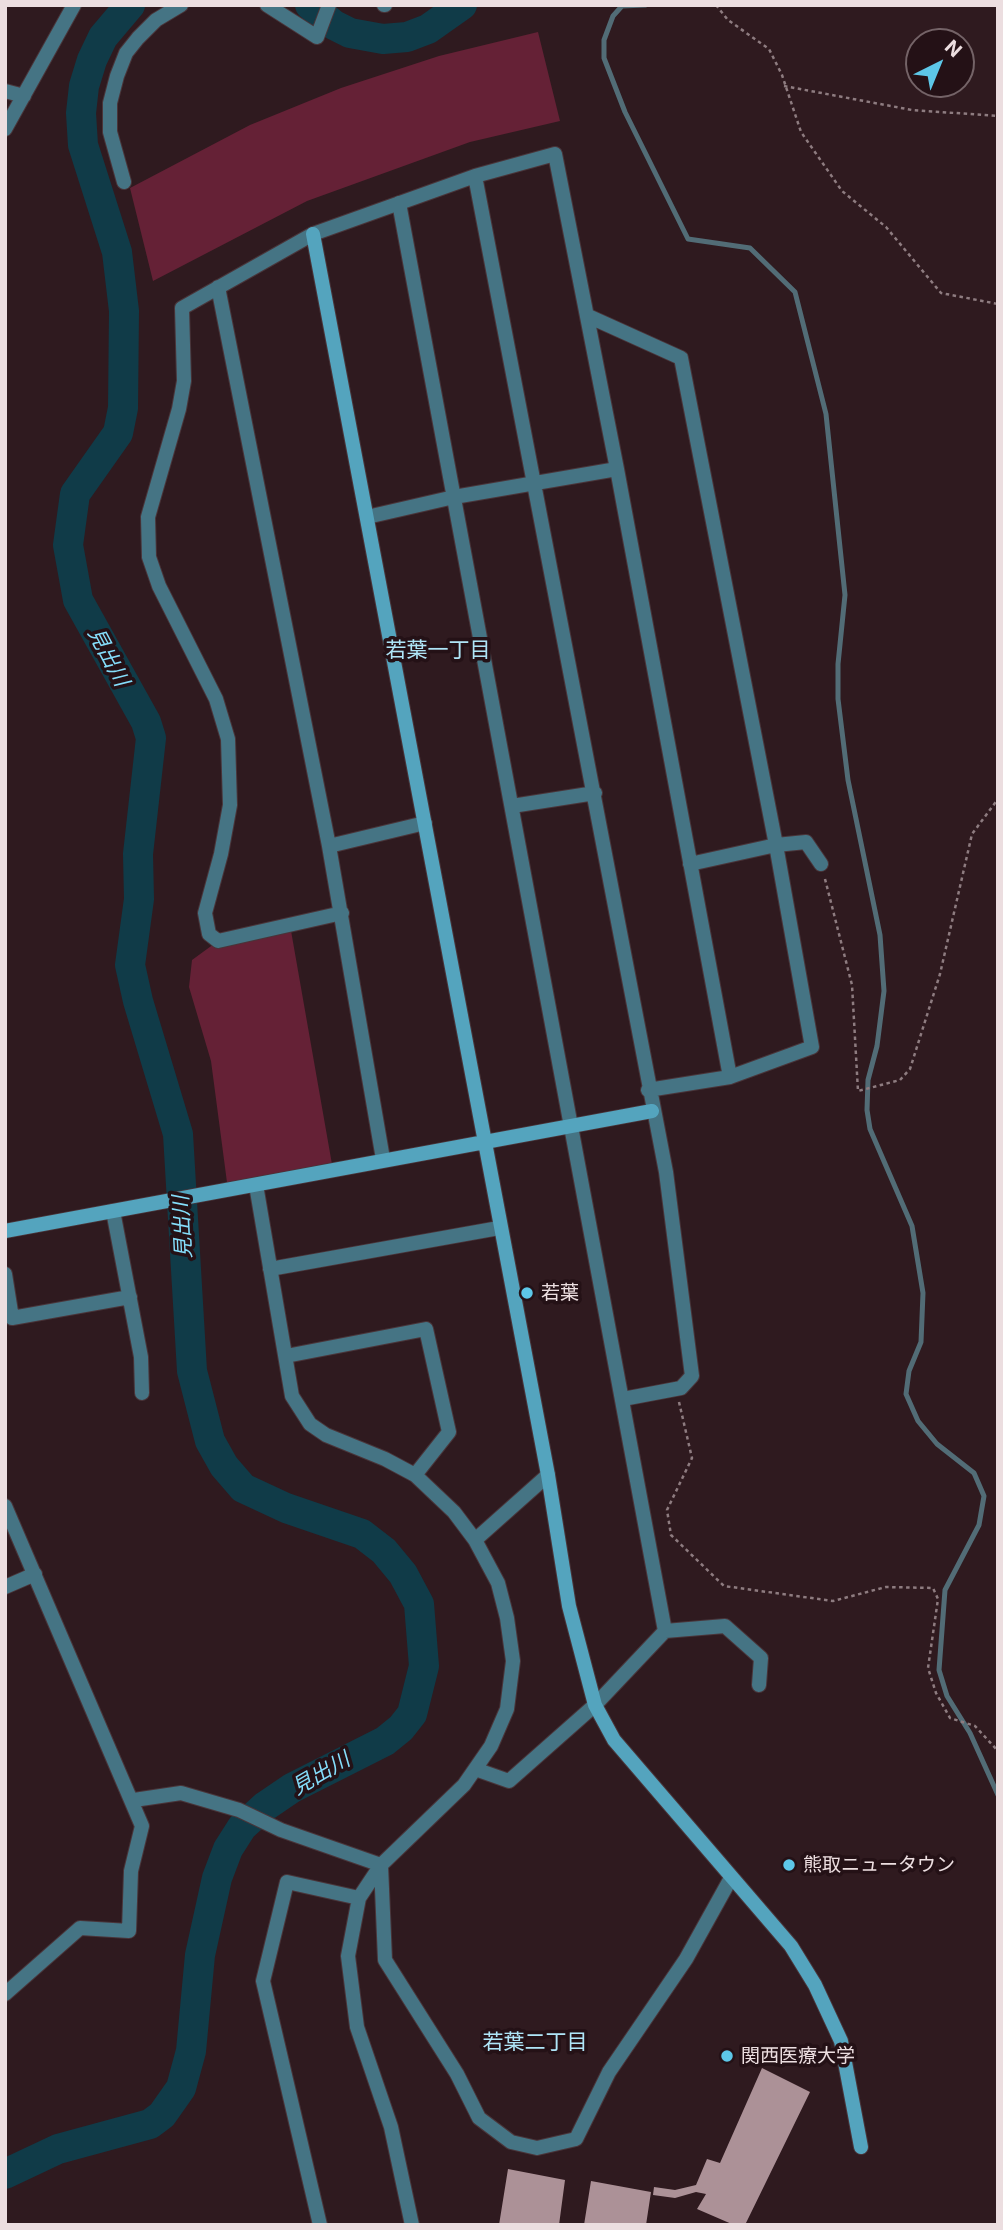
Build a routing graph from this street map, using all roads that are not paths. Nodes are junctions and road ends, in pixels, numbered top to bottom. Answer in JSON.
{"nodes":[{"id":1,"x":74,"y":5,"type":"edge"},
{"id":2,"x":181,"y":5,"type":"edge"},
{"id":3,"x":267,"y":5,"type":"edge"},
{"id":4,"x":329,"y":5,"type":"edge"},
{"id":5,"x":5,"y":91,"type":"edge"},
{"id":6,"x":24,"y":96,"type":"junction"},
{"id":7,"x":5,"y":129,"type":"edge"},
{"id":8,"x":475,"y":176,"type":"junction"},
{"id":9,"x":124,"y":182,"type":"dead end"},
{"id":10,"x":399,"y":203,"type":"junction"},
{"id":11,"x":313,"y":234,"type":"junction"},
{"id":12,"x":218,"y":287,"type":"junction"},
{"id":13,"x":588,"y":316,"type":"junction"},
{"id":14,"x":617,"y":470,"type":"junction"},
{"id":15,"x":534,"y":483,"type":"junction"},
{"id":16,"x":454,"y":497,"type":"junction"},
{"id":17,"x":367,"y":517,"type":"junction"},
{"id":18,"x":595,"y":793,"type":"junction"},
{"id":19,"x":512,"y":806,"type":"junction"},
{"id":20,"x":425,"y":823,"type":"junction"},
{"id":21,"x":776,"y":845,"type":"junction"},
{"id":22,"x":329,"y":846,"type":"junction"},
{"id":23,"x":690,"y":864,"type":"junction"},
{"id":24,"x":821,"y":864,"type":"road end"},
{"id":25,"x":342,"y":913,"type":"junction"},
{"id":26,"x":730,"y":1077,"type":"junction"},
{"id":27,"x":648,"y":1090,"type":"junction"},
{"id":28,"x":652,"y":1111,"type":"junction"},
{"id":29,"x":572,"y":1123,"type":"junction"},
{"id":30,"x":482,"y":1141,"type":"junction"},
{"id":31,"x":383,"y":1159,"type":"junction"},
{"id":32,"x":256,"y":1185,"type":"junction"},
{"id":33,"x":113,"y":1211,"type":"junction"},
{"id":34,"x":499,"y":1228,"type":"junction"},
{"id":35,"x":5,"y":1231,"type":"edge"},
{"id":36,"x":270,"y":1269,"type":"junction"},
{"id":37,"x":5,"y":1274,"type":"edge"},
{"id":38,"x":130,"y":1297,"type":"junction"},
{"id":39,"x":286,"y":1356,"type":"junction"},
{"id":40,"x":142,"y":1393,"type":"dead end"},
{"id":41,"x":622,"y":1399,"type":"junction"},
{"id":42,"x":415,"y":1475,"type":"junction"},
{"id":43,"x":548,"y":1475,"type":"junction"},
{"id":44,"x":5,"y":1506,"type":"edge"},
{"id":45,"x":475,"y":1540,"type":"junction"},
{"id":46,"x":35,"y":1574,"type":"junction"},
{"id":47,"x":5,"y":1587,"type":"edge"},
{"id":48,"x":665,"y":1631,"type":"junction"},
{"id":49,"x":759,"y":1685,"type":"dead end"},
{"id":50,"x":595,"y":1705,"type":"junction"},
{"id":51,"x":475,"y":1769,"type":"junction"},
{"id":52,"x":134,"y":1800,"type":"junction"},
{"id":53,"x":381,"y":1865,"type":"junction"},
{"id":54,"x":731,"y":1878,"type":"junction"},
{"id":55,"x":359,"y":1898,"type":"junction"},
{"id":56,"x":5,"y":1994,"type":"edge"},
{"id":57,"x":861,"y":2147,"type":"dead end"},
{"id":58,"x":320,"y":2225,"type":"edge"},
{"id":59,"x":412,"y":2225,"type":"edge"}],
"edges":[{"from":1,"to":6,"type":"street"},
{"from":2,"to":9,"type":"street"},
{"from":3,"to":4,"type":"street"},
{"from":5,"to":6,"type":"street"},
{"from":6,"to":7,"type":"street"},
{"from":8,"to":10,"type":"street"},
{"from":8,"to":13,"type":"street"},
{"from":8,"to":15,"type":"street"},
{"from":10,"to":11,"type":"street"},
{"from":10,"to":16,"type":"street"},
{"from":11,"to":12,"type":"street"},
{"from":11,"to":17,"type":"street"},
{"from":12,"to":22,"type":"street"},
{"from":12,"to":25,"type":"street"},
{"from":13,"to":14,"type":"street"},
{"from":13,"to":21,"type":"street"},
{"from":14,"to":15,"type":"street"},
{"from":14,"to":23,"type":"street"},
{"from":15,"to":16,"type":"street"},
{"from":15,"to":18,"type":"street"},
{"from":16,"to":17,"type":"street"},
{"from":16,"to":19,"type":"street"},
{"from":17,"to":20,"type":"street"},
{"from":18,"to":19,"type":"street"},
{"from":18,"to":27,"type":"street"},
{"from":19,"to":29,"type":"street"},
{"from":20,"to":22,"type":"street"},
{"from":20,"to":30,"type":"street"},
{"from":21,"to":23,"type":"street"},
{"from":21,"to":24,"type":"street"},
{"from":21,"to":26,"type":"street"},
{"from":22,"to":25,"type":"street"},
{"from":23,"to":26,"type":"street"},
{"from":25,"to":31,"type":"street"},
{"from":26,"to":27,"type":"street"},
{"from":27,"to":28,"type":"street"},
{"from":28,"to":29,"type":"street"},
{"from":28,"to":41,"type":"street"},
{"from":29,"to":30,"type":"street"},
{"from":29,"to":41,"type":"street"},
{"from":30,"to":31,"type":"street"},
{"from":30,"to":34,"type":"street"},
{"from":31,"to":32,"type":"street"},
{"from":32,"to":33,"type":"street"},
{"from":32,"to":36,"type":"street"},
{"from":33,"to":35,"type":"street"},
{"from":33,"to":38,"type":"street"},
{"from":34,"to":36,"type":"street"},
{"from":34,"to":43,"type":"street"},
{"from":36,"to":39,"type":"street"},
{"from":37,"to":38,"type":"street"},
{"from":38,"to":40,"type":"street"},
{"from":39,"to":42,"type":"street"},
{"from":39,"to":42,"type":"street"},
{"from":41,"to":48,"type":"street"},
{"from":42,"to":45,"type":"street"},
{"from":43,"to":45,"type":"street"},
{"from":43,"to":50,"type":"street"},
{"from":44,"to":46,"type":"street"},
{"from":45,"to":51,"type":"street"},
{"from":46,"to":47,"type":"street"},
{"from":46,"to":52,"type":"street"},
{"from":48,"to":49,"type":"street"},
{"from":48,"to":50,"type":"street"},
{"from":50,"to":51,"type":"street"},
{"from":50,"to":54,"type":"street"},
{"from":51,"to":53,"type":"street"},
{"from":52,"to":53,"type":"street"},
{"from":52,"to":56,"type":"street"},
{"from":53,"to":54,"type":"street"},
{"from":53,"to":55,"type":"street"},
{"from":54,"to":57,"type":"street"},
{"from":55,"to":58,"type":"street"},
{"from":55,"to":59,"type":"street"}]}
